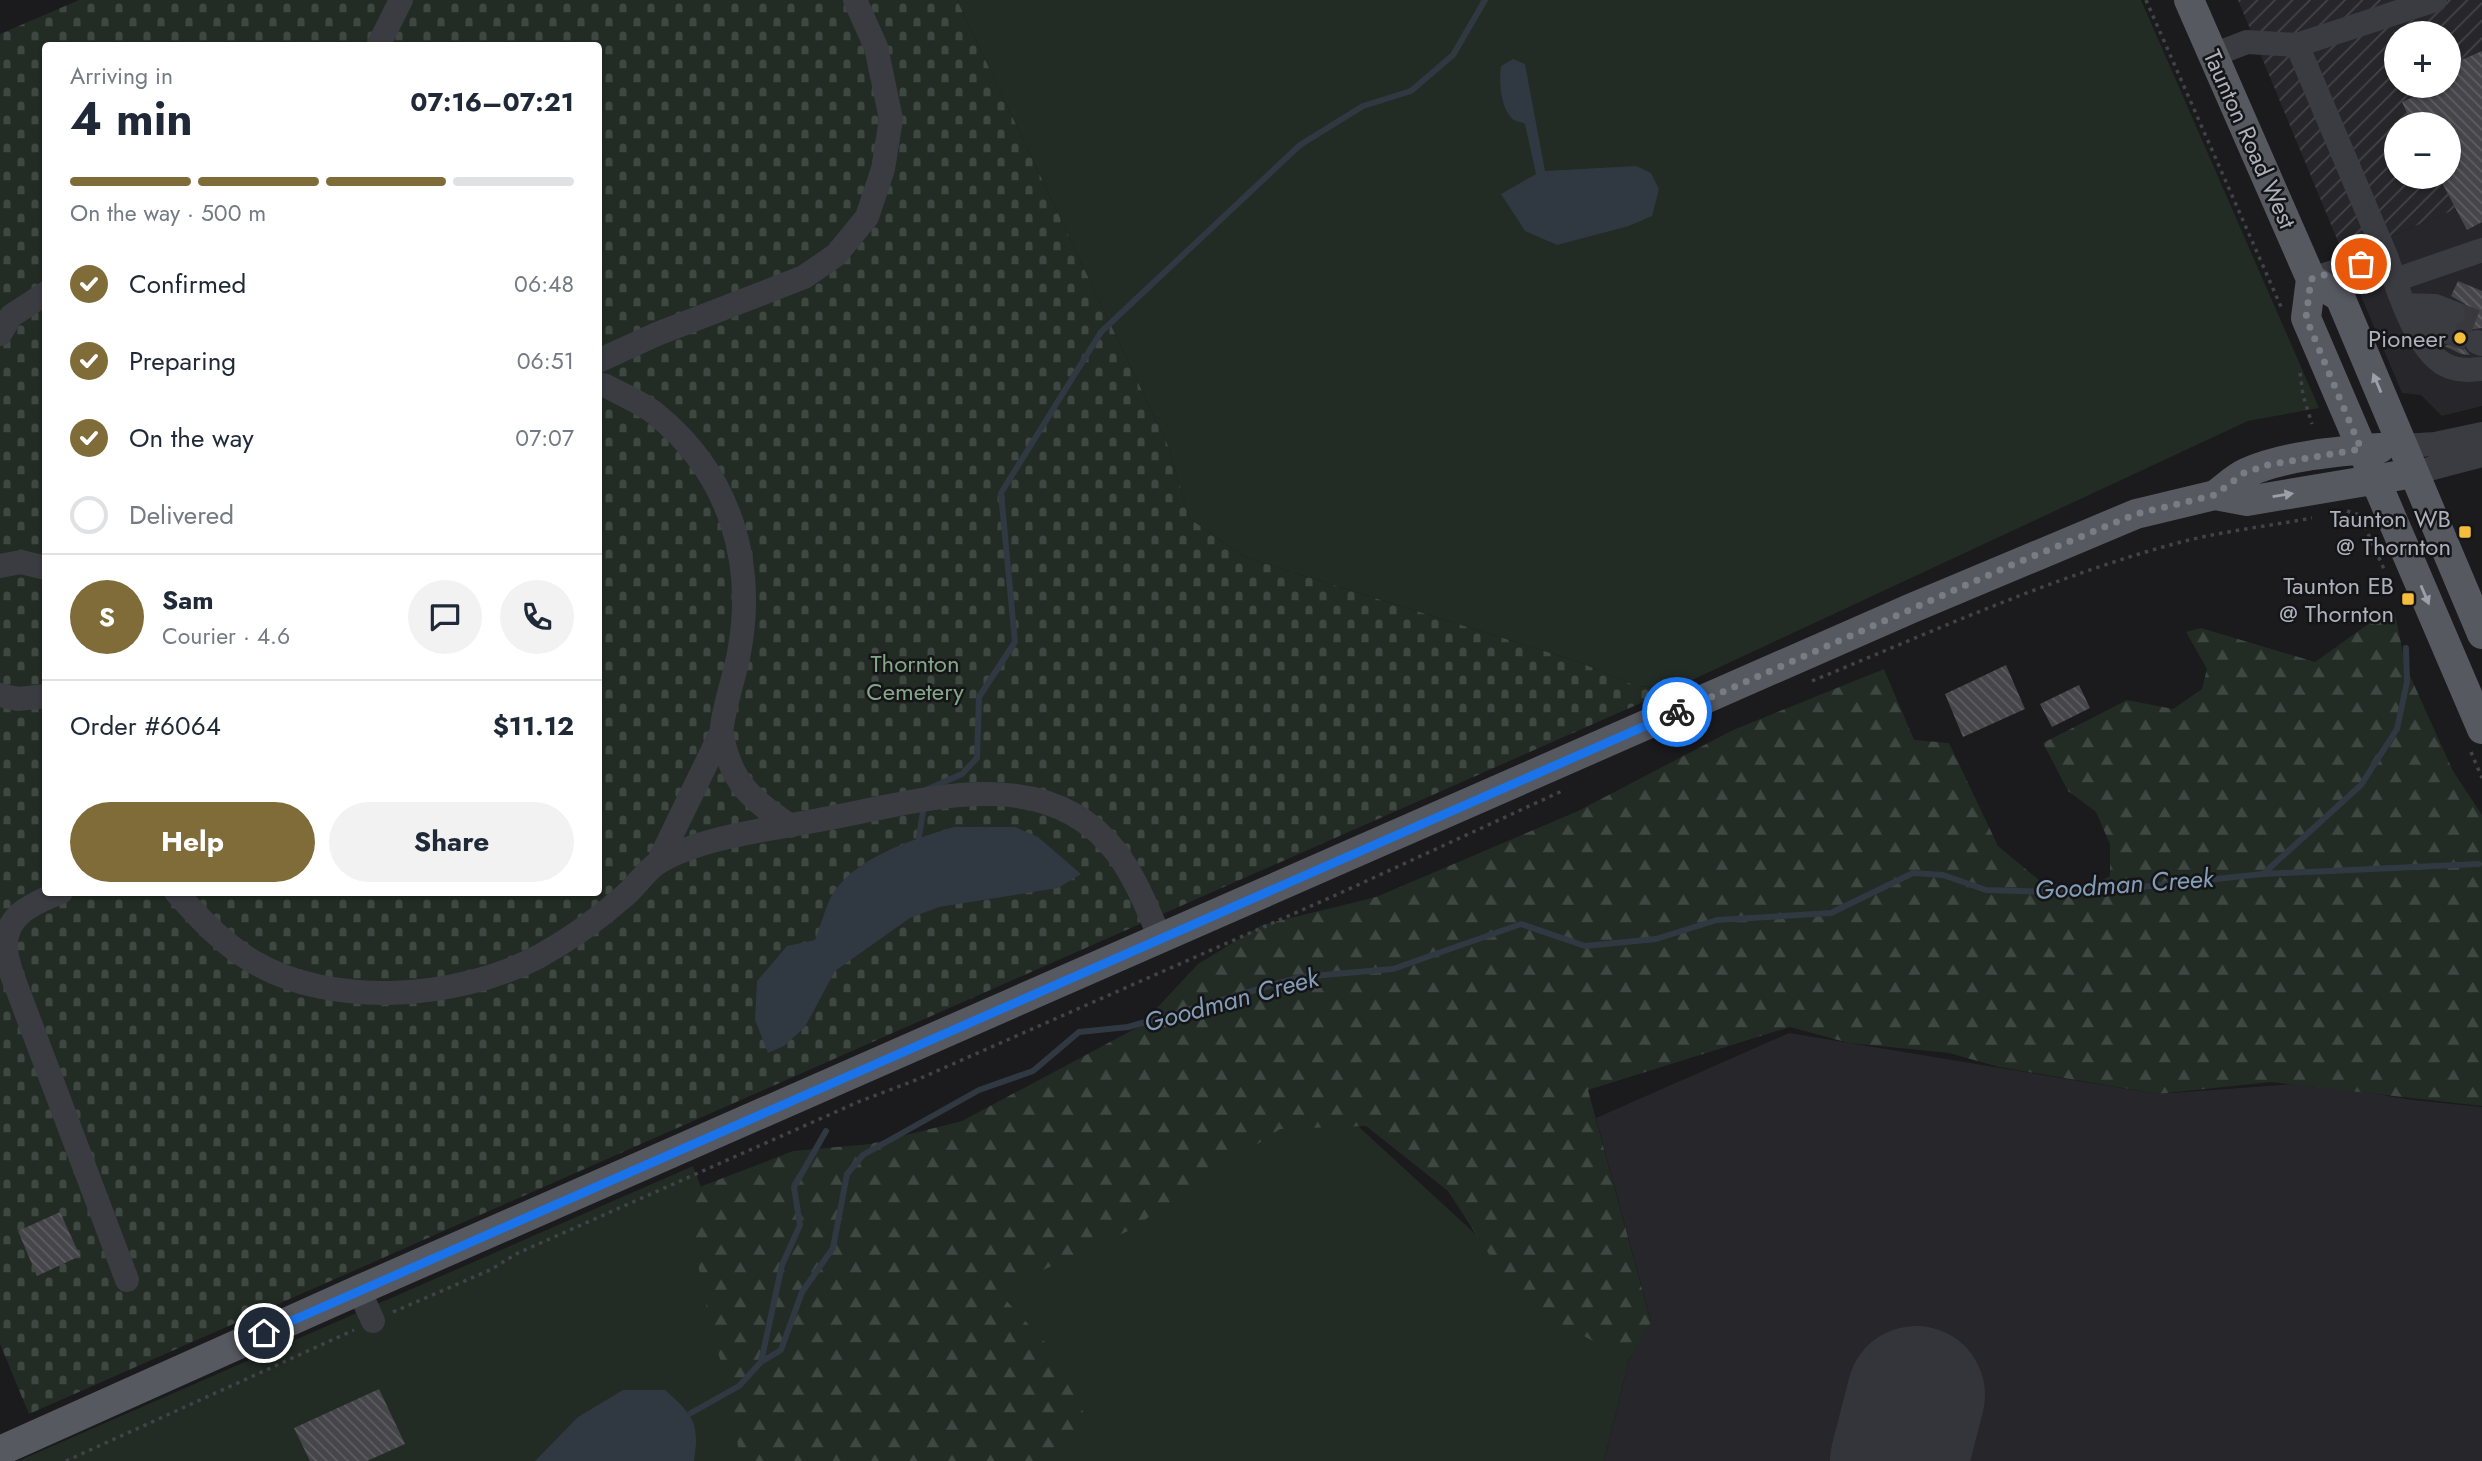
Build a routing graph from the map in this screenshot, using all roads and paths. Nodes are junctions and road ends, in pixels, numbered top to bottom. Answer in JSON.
{"nodes":[{"id":1,"x":401,"y":0,"type":"edge"},
{"id":2,"x":855,"y":0,"type":"edge"},
{"id":3,"x":2146,"y":0,"type":"edge"},
{"id":4,"x":2189,"y":0,"type":"edge"},
{"id":5,"x":2435,"y":0,"type":"edge"},
{"id":6,"x":380,"y":42,"type":"edge"},
{"id":7,"x":2297,"y":45,"type":"junction"},
{"id":8,"x":2213,"y":55,"type":"junction"},
{"id":9,"x":2482,"y":250,"type":"edge"},
{"id":10,"x":2386,"y":256,"type":"junction"},
{"id":11,"x":2311,"y":279,"type":"junction"},
{"id":12,"x":2395,"y":280,"type":"junction"},
{"id":13,"x":42,"y":296,"type":"edge"},
{"id":14,"x":2407,"y":311,"type":"junction"},
{"id":15,"x":2284,"y":312,"type":"dead end"},
{"id":16,"x":2449,"y":322,"type":"tunnel mouth"},
{"id":17,"x":0,"y":334,"type":"edge"},
{"id":18,"x":602,"y":359,"type":"edge"},
{"id":19,"x":2300,"y":363,"type":"dead end"},
{"id":20,"x":2482,"y":369,"type":"edge"},
{"id":21,"x":602,"y":385,"type":"edge"},
{"id":22,"x":2312,"y":424,"type":"dead end"},
{"id":23,"x":2482,"y":434,"type":"edge"},
{"id":24,"x":2361,"y":449,"type":"junction"},
{"id":25,"x":2482,"y":455,"type":"edge"},
{"id":26,"x":2408,"y":460,"type":"junction"},
{"id":27,"x":2375,"y":480,"type":"junction"},
{"id":28,"x":2215,"y":495,"type":"junction"},
{"id":29,"x":2337,"y":512,"type":"dead end"},
{"id":30,"x":2319,"y":516,"type":"dead end"},
{"id":31,"x":2365,"y":517,"type":"dead end"},
{"id":32,"x":0,"y":566,"type":"edge"},
{"id":33,"x":42,"y":567,"type":"edge"},
{"id":34,"x":2482,"y":634,"type":"edge"},
{"id":35,"x":1805,"y":685,"type":"dead end"},
{"id":36,"x":0,"y":695,"type":"edge"},
{"id":37,"x":42,"y":696,"type":"edge"},
{"id":38,"x":2482,"y":729,"type":"edge"},
{"id":39,"x":721,"y":733,"type":"junction"},
{"id":40,"x":1573,"y":786,"type":"dead end"},
{"id":41,"x":790,"y":826,"type":"junction"},
{"id":42,"x":658,"y":863,"type":"junction"},
{"id":43,"x":53,"y":896,"type":"edge"},
{"id":44,"x":179,"y":896,"type":"edge"},
{"id":45,"x":1161,"y":940,"type":"junction"},
{"id":46,"x":127,"y":1280,"type":"dead end"},
{"id":47,"x":359,"y":1290,"type":"junction"},
{"id":48,"x":373,"y":1321,"type":"junction"},
{"id":49,"x":0,"y":1451,"type":"edge"},
{"id":50,"x":66,"y":1461,"type":"edge"}],
"edges":[{"from":1,"to":6,"type":"street"},
{"from":2,"to":18,"type":"street"},
{"from":3,"to":15,"type":"path"},
{"from":4,"to":8,"type":"main road","name":"Taunton Road West"},
{"from":5,"to":7,"type":"street"},
{"from":7,"to":8,"type":"street"},
{"from":7,"to":10,"type":"street"},
{"from":8,"to":11,"type":"main road","name":"Taunton Road West"},
{"from":9,"to":12,"type":"street"},
{"from":10,"to":11,"type":"street"},
{"from":10,"to":12,"type":"street"},
{"from":11,"to":24,"type":"main road"},
{"from":26,"to":11,"type":"main road","one_way":true},
{"from":12,"to":14,"type":"street"},
{"from":13,"to":17,"type":"street"},
{"from":14,"to":16,"type":"street"},
{"from":14,"to":20,"type":"street"},
{"from":19,"to":22,"type":"path"},
{"from":21,"to":39,"type":"street"},
{"from":23,"to":26,"type":"street"},
{"from":24,"to":26,"type":"main road"},
{"from":24,"to":27,"type":"main road"},
{"from":24,"to":28,"type":"main road"},
{"from":25,"to":26,"type":"street"},
{"from":26,"to":27,"type":"main road"},
{"from":26,"to":34,"type":"main road"},
{"from":28,"to":27,"type":"main road","one_way":true},
{"from":27,"to":38,"type":"main road","one_way":true},
{"from":28,"to":45,"type":"main road"},
{"from":29,"to":31,"type":"path"},
{"from":30,"to":35,"type":"path"},
{"from":32,"to":33,"type":"street"},
{"from":36,"to":37,"type":"street"},
{"from":39,"to":41,"type":"street"},
{"from":39,"to":42,"type":"street"},
{"from":40,"to":48,"type":"path"},
{"from":41,"to":42,"type":"street"},
{"from":41,"to":45,"type":"street"},
{"from":42,"to":44,"type":"street"},
{"from":43,"to":46,"type":"street"},
{"from":45,"to":47,"type":"main road"},
{"from":47,"to":48,"type":"street"},
{"from":47,"to":49,"type":"main road"},
{"from":48,"to":50,"type":"path"}]}
